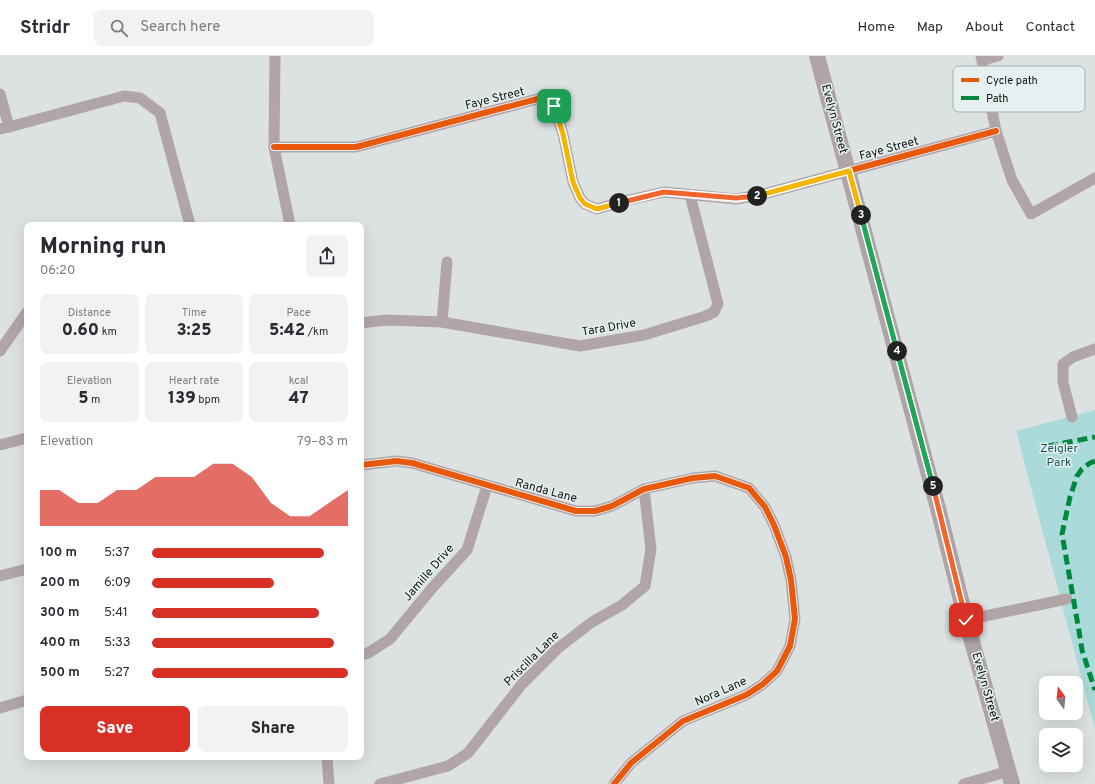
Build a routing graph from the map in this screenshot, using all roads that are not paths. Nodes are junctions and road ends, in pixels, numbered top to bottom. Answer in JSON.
{"nodes":[{"id":1,"x":275,"y":56,"type":"edge"},
{"id":2,"x":817,"y":56,"type":"edge"},
{"id":3,"x":998,"y":56,"type":"edge"},
{"id":4,"x":982,"y":58,"type":"edge"},
{"id":5,"x":0,"y":94,"type":"edge"},
{"id":6,"x":992,"y":112,"type":"edge"},
{"id":7,"x":4,"y":128,"type":"edge"},
{"id":8,"x":996,"y":131,"type":"junction"},
{"id":9,"x":274,"y":147,"type":"junction"},
{"id":10,"x":849,"y":171,"type":"junction"},
{"id":11,"x":1095,"y":178,"type":"edge"},
{"id":12,"x":690,"y":195,"type":"junction"},
{"id":13,"x":189,"y":222,"type":"edge"},
{"id":14,"x":289,"y":222,"type":"edge"},
{"id":15,"x":447,"y":262,"type":"dead end"},
{"id":16,"x":24,"y":316,"type":"edge"},
{"id":17,"x":442,"y":322,"type":"junction"},
{"id":18,"x":364,"y":323,"type":"edge"},
{"id":19,"x":1095,"y":349,"type":"edge"},
{"id":20,"x":0,"y":351,"type":"edge"},
{"id":21,"x":1072,"y":417,"type":"dead end"},
{"id":22,"x":24,"y":439,"type":"edge"},
{"id":23,"x":0,"y":445,"type":"edge"},
{"id":24,"x":364,"y":465,"type":"edge"},
{"id":25,"x":487,"y":486,"type":"junction"},
{"id":26,"x":644,"y":489,"type":"junction"},
{"id":27,"x":774,"y":525,"type":"joint"},
{"id":28,"x":24,"y":570,"type":"edge"},
{"id":29,"x":0,"y":576,"type":"edge"},
{"id":30,"x":1067,"y":598,"type":"dead end"},
{"id":31,"x":966,"y":620,"type":"junction"},
{"id":32,"x":364,"y":654,"type":"edge"},
{"id":33,"x":24,"y":701,"type":"edge"},
{"id":34,"x":0,"y":708,"type":"edge"},
{"id":35,"x":327,"y":760,"type":"edge"},
{"id":36,"x":1010,"y":777,"type":"edge"},
{"id":37,"x":330,"y":784,"type":"edge"},
{"id":38,"x":380,"y":784,"type":"edge"},
{"id":39,"x":614,"y":784,"type":"edge"},
{"id":40,"x":964,"y":784,"type":"edge"}],
"edges":[{"from":1,"to":9,"type":"street"},
{"from":2,"to":10,"type":"street","name":"Evelyn Street"},
{"from":3,"to":4,"type":"street"},
{"from":5,"to":7,"type":"street"},
{"from":6,"to":8,"type":"street"},
{"from":7,"to":13,"type":"street"},
{"from":8,"to":10,"type":"street","name":"Faye Street"},
{"from":8,"to":11,"type":"street"},
{"from":9,"to":12,"type":"street","name":"Faye Street"},
{"from":9,"to":14,"type":"street"},
{"from":10,"to":12,"type":"street","name":"Faye Street"},
{"from":10,"to":31,"type":"street","name":"Evelyn Street"},
{"from":12,"to":17,"type":"street","name":"Tara Drive"},
{"from":15,"to":17,"type":"street"},
{"from":16,"to":20,"type":"street"},
{"from":17,"to":18,"type":"street","name":"Tara Drive"},
{"from":19,"to":21,"type":"street"},
{"from":22,"to":23,"type":"street"},
{"from":24,"to":25,"type":"street","name":"Randa Lane"},
{"from":25,"to":26,"type":"street","name":"Randa Lane"},
{"from":25,"to":32,"type":"street","name":"Jamille Drive"},
{"from":26,"to":27,"type":"street","name":"Randa Lane"},
{"from":26,"to":38,"type":"street","name":"Priscilla Lane"},
{"from":27,"to":39,"type":"street","name":"Nora Lane"},
{"from":28,"to":29,"type":"street"},
{"from":30,"to":31,"type":"street"},
{"from":31,"to":36,"type":"street","name":"Evelyn Street"},
{"from":33,"to":34,"type":"street"},
{"from":35,"to":37,"type":"street"},
{"from":36,"to":40,"type":"street"}]}
